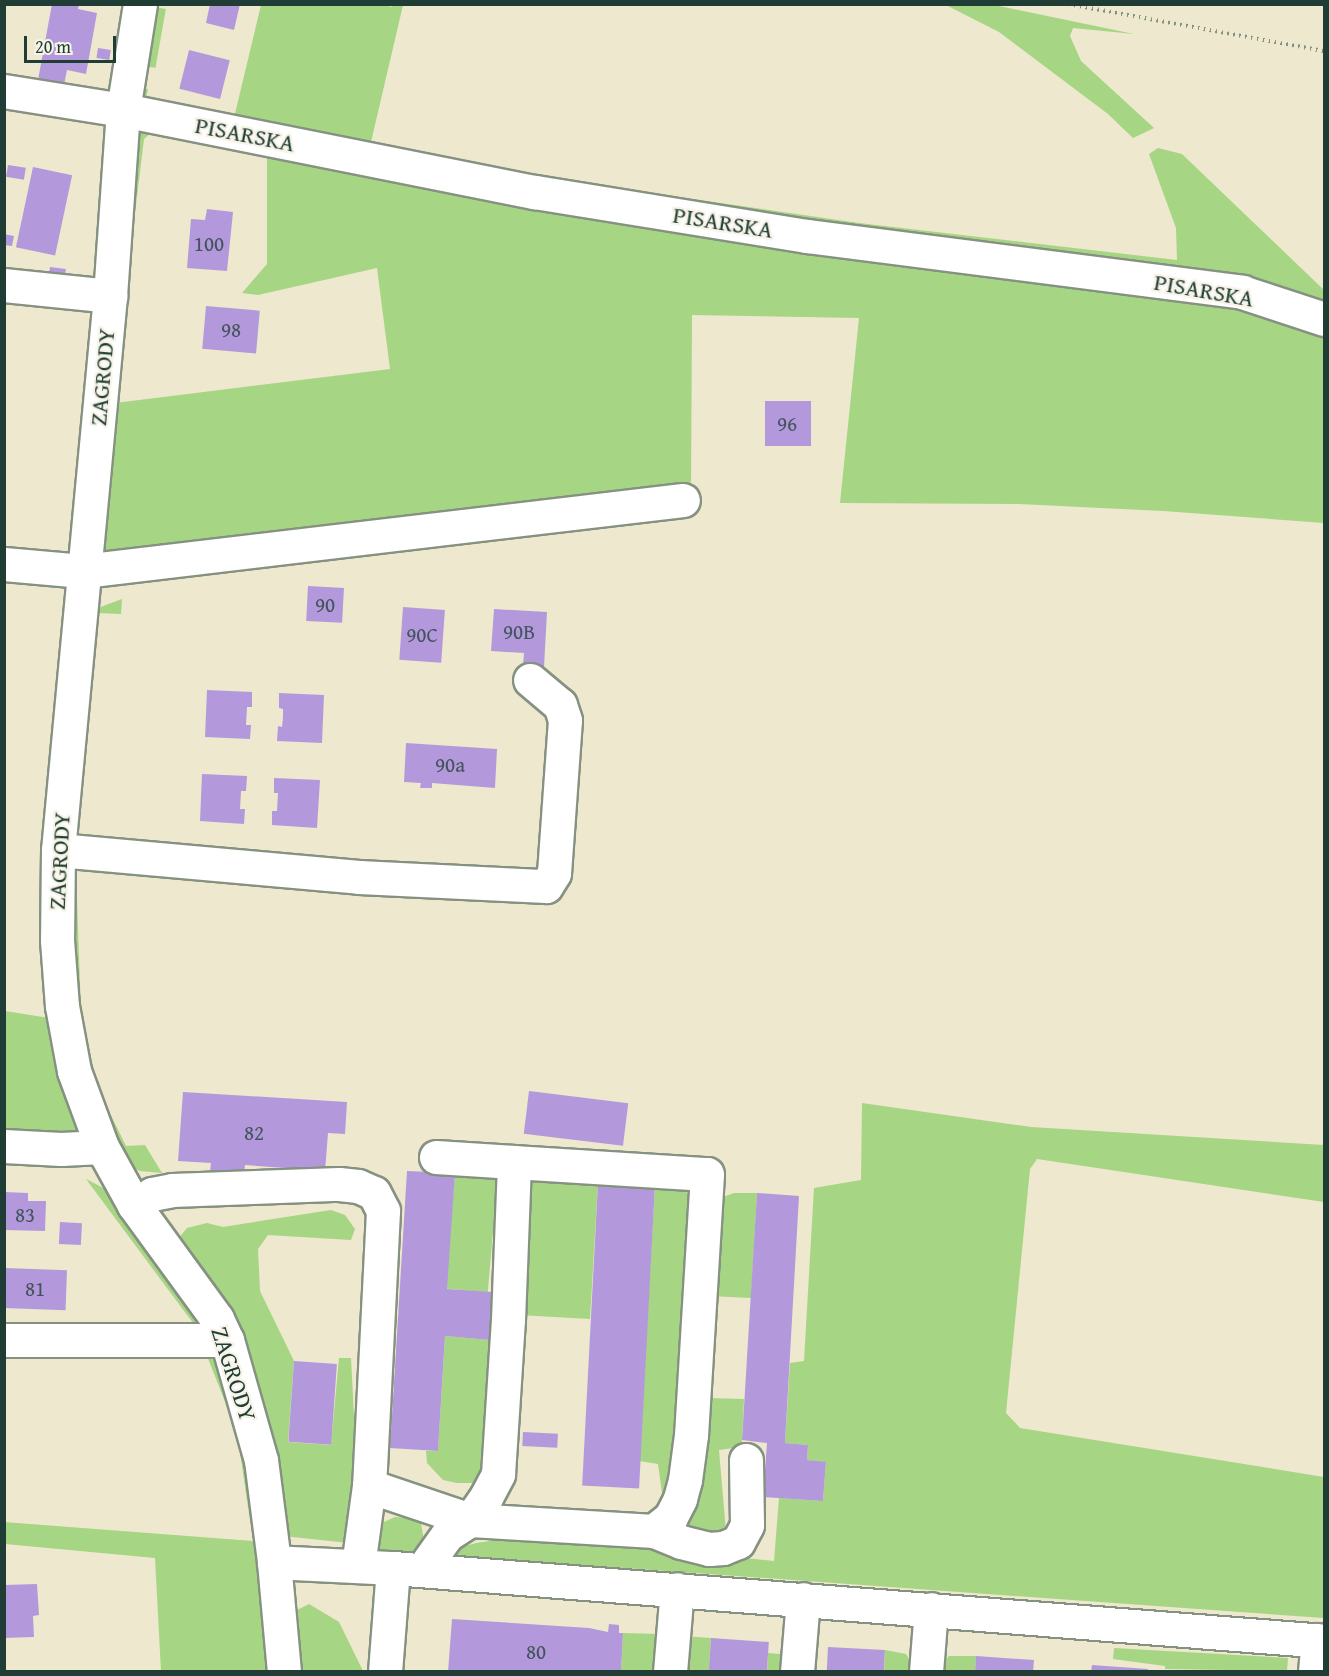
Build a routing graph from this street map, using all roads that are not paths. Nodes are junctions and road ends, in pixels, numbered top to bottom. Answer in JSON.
{"nodes":[{"id":1,"x":140,"y":4,"type":"edge"},
{"id":2,"x":4,"y":91,"type":"edge"},
{"id":3,"x":123,"y":110,"type":"junction"},
{"id":4,"x":4,"y":285,"type":"edge"},
{"id":5,"x":110,"y":296,"type":"junction"},
{"id":6,"x":1324,"y":319,"type":"edge"},
{"id":7,"x":683,"y":500,"type":"dead end"},
{"id":8,"x":4,"y":564,"type":"edge"},
{"id":9,"x":83,"y":572,"type":"junction"},
{"id":10,"x":530,"y":680,"type":"dead end"},
{"id":11,"x":58,"y":850,"type":"junction"},
{"id":12,"x":4,"y":1146,"type":"edge"},
{"id":13,"x":102,"y":1147,"type":"junction"},
{"id":14,"x":436,"y":1157,"type":"dead end"},
{"id":15,"x":514,"y":1162,"type":"junction"},
{"id":16,"x":134,"y":1205,"type":"junction"},
{"id":17,"x":4,"y":1340,"type":"edge"},
{"id":18,"x":227,"y":1340,"type":"junction"},
{"id":19,"x":746,"y":1460,"type":"dead end"},
{"id":20,"x":369,"y":1486,"type":"junction"},
{"id":21,"x":470,"y":1520,"type":"junction"},
{"id":22,"x":654,"y":1531,"type":"junction"},
{"id":23,"x":274,"y":1562,"type":"junction"},
{"id":24,"x":358,"y":1566,"type":"junction"},
{"id":25,"x":407,"y":1569,"type":"junction"},
{"id":26,"x":677,"y":1589,"type":"junction"},
{"id":27,"x":803,"y":1599,"type":"junction"},
{"id":28,"x":931,"y":1609,"type":"junction"},
{"id":29,"x":1321,"y":1640,"type":"edge"},
{"id":30,"x":284,"y":1671,"type":"edge"},
{"id":31,"x":386,"y":1671,"type":"edge"},
{"id":32,"x":670,"y":1671,"type":"edge"},
{"id":33,"x":797,"y":1671,"type":"edge"},
{"id":34,"x":926,"y":1671,"type":"edge"},
{"id":35,"x":1315,"y":1671,"type":"edge"}],
"edges":[{"from":1,"to":3,"type":"street","name":"ZAGRODY"},
{"from":2,"to":3,"type":"street","name":"PISARSKA"},
{"from":3,"to":5,"type":"street","name":"ZAGRODY"},
{"from":3,"to":6,"type":"street","name":"PISARSKA"},
{"from":4,"to":5,"type":"street"},
{"from":5,"to":9,"type":"street","name":"ZAGRODY"},
{"from":7,"to":9,"type":"street"},
{"from":8,"to":9,"type":"street"},
{"from":9,"to":11,"type":"street","name":"ZAGRODY"},
{"from":10,"to":11,"type":"street"},
{"from":11,"to":13,"type":"street","name":"ZAGRODY"},
{"from":12,"to":13,"type":"street"},
{"from":13,"to":16,"type":"street","name":"ZAGRODY"},
{"from":14,"to":15,"type":"street"},
{"from":15,"to":21,"type":"street"},
{"from":15,"to":22,"type":"street"},
{"from":16,"to":18,"type":"street","name":"ZAGRODY"},
{"from":16,"to":20,"type":"street"},
{"from":17,"to":18,"type":"street"},
{"from":18,"to":23,"type":"street","name":"ZAGRODY"},
{"from":19,"to":22,"type":"street"},
{"from":20,"to":21,"type":"street"},
{"from":20,"to":24,"type":"street"},
{"from":21,"to":22,"type":"street"},
{"from":21,"to":25,"type":"street"},
{"from":23,"to":24,"type":"street"},
{"from":23,"to":30,"type":"street","name":"ZAGRODY"},
{"from":24,"to":25,"type":"street"},
{"from":25,"to":26,"type":"street"},
{"from":25,"to":31,"type":"street"},
{"from":26,"to":27,"type":"street"},
{"from":26,"to":32,"type":"street"},
{"from":27,"to":28,"type":"street"},
{"from":27,"to":33,"type":"street"},
{"from":28,"to":29,"type":"street"},
{"from":28,"to":34,"type":"street"},
{"from":29,"to":35,"type":"street"}]}
